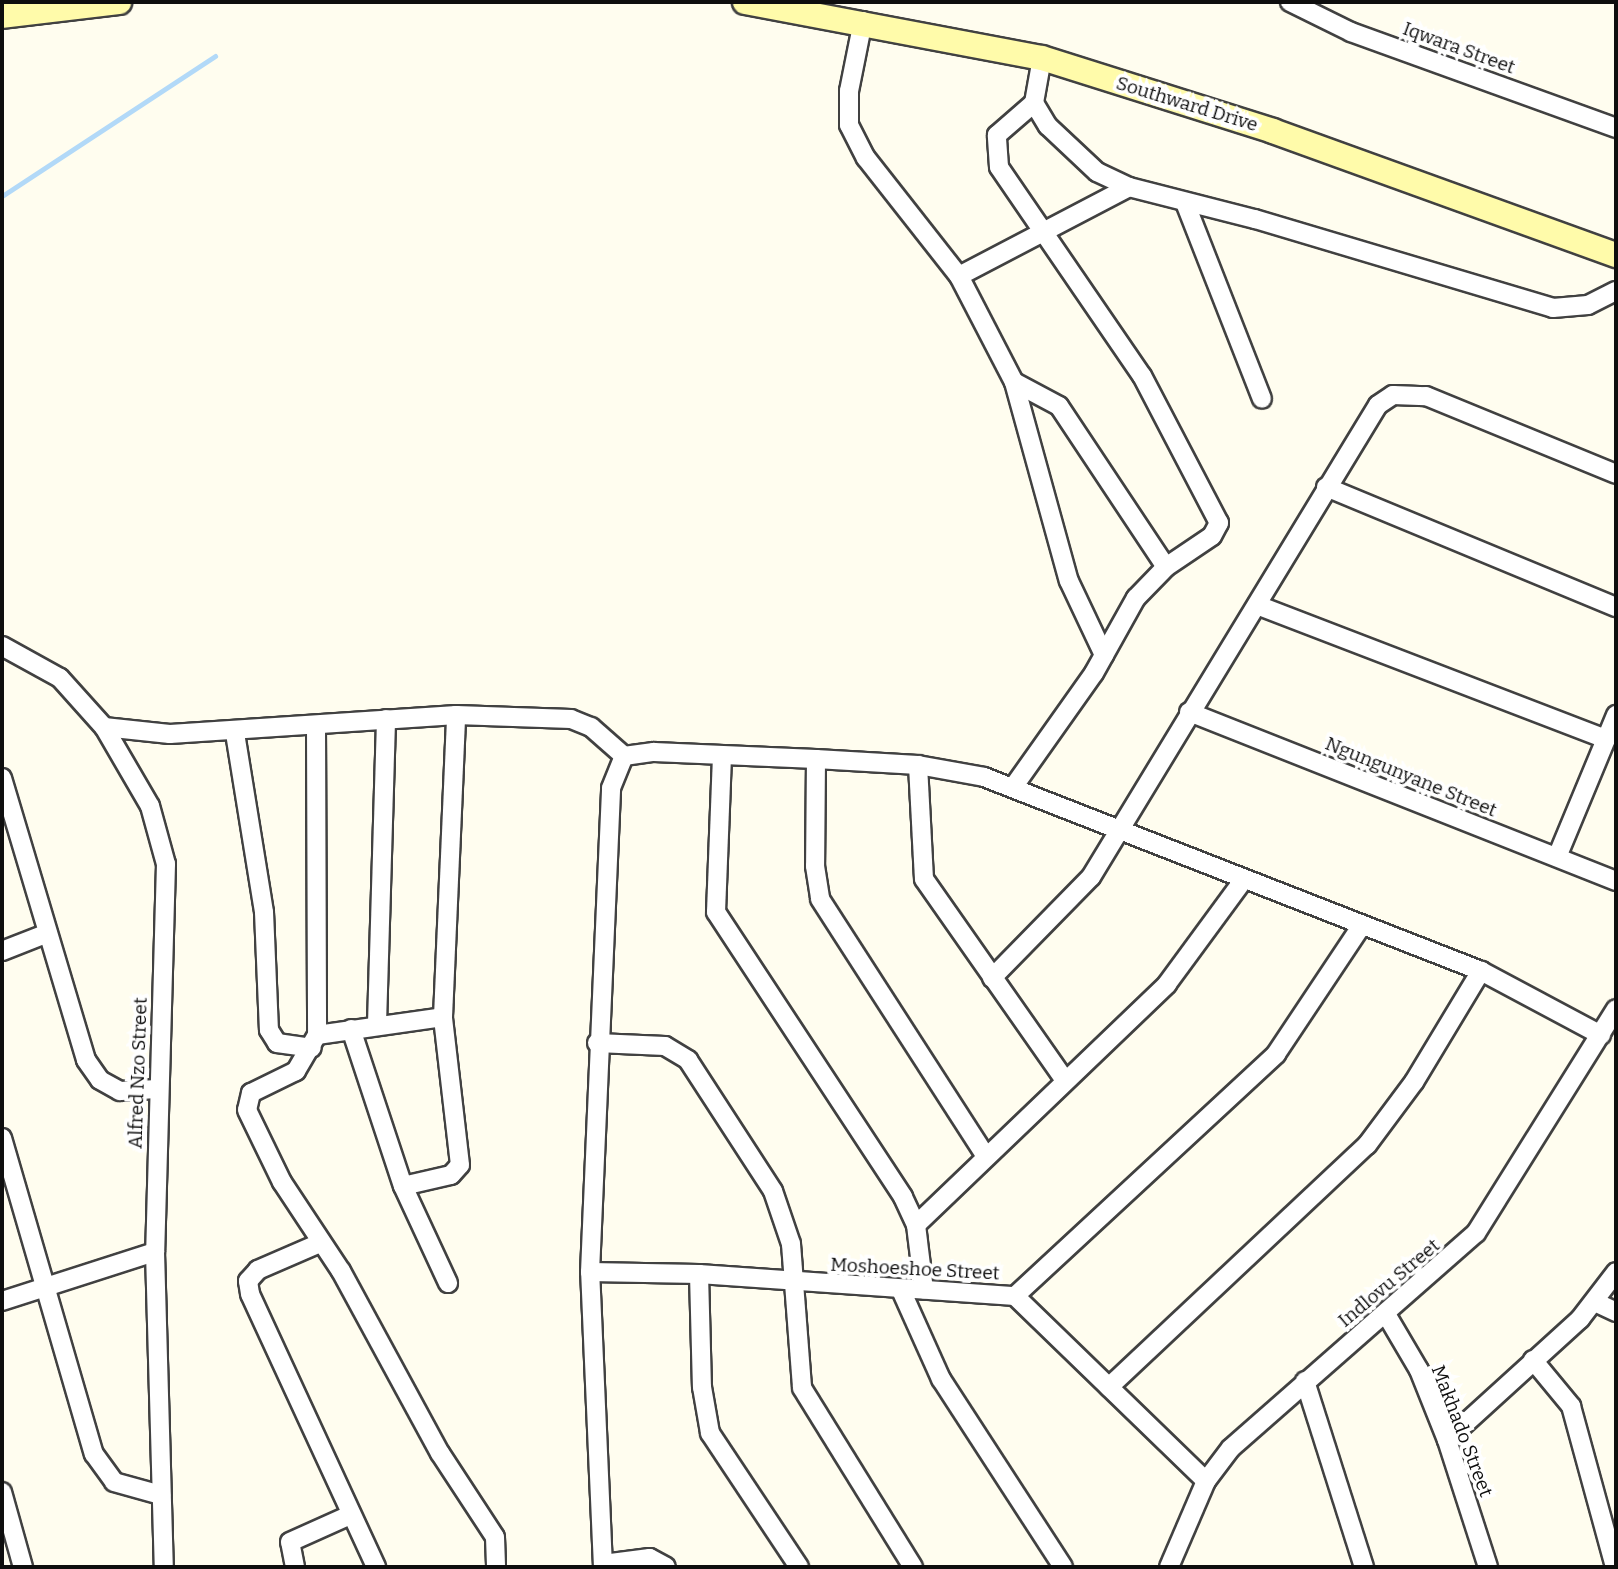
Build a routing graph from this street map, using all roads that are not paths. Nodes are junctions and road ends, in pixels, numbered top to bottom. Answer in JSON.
{"nodes":[{"id":1,"x":119,"y":2,"type":"edge"},
{"id":2,"x":745,"y":2,"type":"edge"},
{"id":3,"x":1290,"y":2,"type":"edge"},
{"id":4,"x":2,"y":16,"type":"edge"},
{"id":5,"x":863,"y":22,"type":"junction"},
{"id":6,"x":1042,"y":58,"type":"junction"},
{"id":7,"x":1034,"y":103,"type":"junction"},
{"id":8,"x":1616,"y":128,"type":"edge"},
{"id":9,"x":1129,"y":187,"type":"junction"},
{"id":10,"x":1186,"y":205,"type":"junction"},
{"id":11,"x":1042,"y":233,"type":"junction"},
{"id":12,"x":1616,"y":255,"type":"edge"},
{"id":13,"x":959,"y":275,"type":"junction"},
{"id":14,"x":1616,"y":291,"type":"edge"},
{"id":15,"x":1014,"y":382,"type":"junction"},
{"id":16,"x":1262,"y":399,"type":"dead end"},
{"id":17,"x":1616,"y":474,"type":"edge"},
{"id":18,"x":1326,"y":487,"type":"junction"},
{"id":19,"x":1166,"y":567,"type":"junction"},
{"id":20,"x":1257,"y":605,"type":"junction"},
{"id":21,"x":1616,"y":607,"type":"edge"},
{"id":22,"x":2,"y":647,"type":"edge"},
{"id":23,"x":1104,"y":655,"type":"junction"},
{"id":24,"x":1189,"y":712,"type":"junction"},
{"id":25,"x":1616,"y":715,"type":"edge"},
{"id":26,"x":456,"y":716,"type":"junction"},
{"id":27,"x":386,"y":719,"type":"junction"},
{"id":28,"x":316,"y":726,"type":"junction"},
{"id":29,"x":104,"y":727,"type":"junction"},
{"id":30,"x":236,"y":733,"type":"junction"},
{"id":31,"x":1606,"y":739,"type":"junction"},
{"id":32,"x":624,"y":756,"type":"junction"},
{"id":33,"x":722,"y":756,"type":"junction"},
{"id":34,"x":816,"y":759,"type":"junction"},
{"id":35,"x":918,"y":765,"type":"junction"},
{"id":36,"x":2,"y":778,"type":"edge"},
{"id":37,"x":1014,"y":786,"type":"junction"},
{"id":38,"x":1118,"y":829,"type":"junction"},
{"id":39,"x":1557,"y":857,"type":"junction"},
{"id":40,"x":1244,"y":879,"type":"junction"},
{"id":41,"x":1616,"y":881,"type":"edge"},
{"id":42,"x":1362,"y":925,"type":"junction"},
{"id":43,"x":48,"y":933,"type":"junction"},
{"id":44,"x":2,"y":951,"type":"edge"},
{"id":45,"x":1481,"y":971,"type":"junction"},
{"id":46,"x":992,"y":978,"type":"junction"},
{"id":47,"x":1616,"y":1009,"type":"edge"},
{"id":48,"x":443,"y":1017,"type":"junction"},
{"id":49,"x":377,"y":1024,"type":"junction"},
{"id":50,"x":351,"y":1029,"type":"junction"},
{"id":51,"x":1601,"y":1035,"type":"junction"},
{"id":52,"x":315,"y":1041,"type":"junction"},
{"id":53,"x":597,"y":1044,"type":"junction"},
{"id":54,"x":1065,"y":1080,"type":"junction"},
{"id":55,"x":158,"y":1089,"type":"junction"},
{"id":56,"x":2,"y":1138,"type":"edge"},
{"id":57,"x":985,"y":1155,"type":"junction"},
{"id":58,"x":403,"y":1186,"type":"junction"},
{"id":59,"x":916,"y":1225,"type":"junction"},
{"id":60,"x":320,"y":1243,"type":"junction"},
{"id":61,"x":155,"y":1252,"type":"junction"},
{"id":62,"x":590,"y":1272,"type":"junction"},
{"id":63,"x":1616,"y":1272,"type":"edge"},
{"id":64,"x":699,"y":1274,"type":"junction"},
{"id":65,"x":448,"y":1283,"type":"dead end"},
{"id":66,"x":793,"y":1283,"type":"junction"},
{"id":67,"x":45,"y":1286,"type":"junction"},
{"id":68,"x":901,"y":1290,"type":"junction"},
{"id":69,"x":924,"y":1290,"type":"junction"},
{"id":70,"x":1015,"y":1296,"type":"junction"},
{"id":71,"x":2,"y":1301,"type":"edge"},
{"id":72,"x":1595,"y":1302,"type":"junction"},
{"id":73,"x":1616,"y":1312,"type":"edge"},
{"id":74,"x":1386,"y":1314,"type":"junction"},
{"id":75,"x":1533,"y":1360,"type":"junction"},
{"id":76,"x":1305,"y":1381,"type":"junction"},
{"id":77,"x":1109,"y":1387,"type":"junction"},
{"id":78,"x":1447,"y":1440,"type":"junction"},
{"id":79,"x":1206,"y":1481,"type":"junction"},
{"id":80,"x":2,"y":1492,"type":"edge"},
{"id":81,"x":161,"y":1495,"type":"junction"},
{"id":82,"x":350,"y":1515,"type":"junction"},
{"id":83,"x":7,"y":1530,"type":"edge"},
{"id":84,"x":603,"y":1565,"type":"edge"},
{"id":85,"x":23,"y":1567,"type":"edge"},
{"id":86,"x":164,"y":1567,"type":"edge"},
{"id":87,"x":295,"y":1567,"type":"edge"},
{"id":88,"x":376,"y":1567,"type":"edge"},
{"id":89,"x":496,"y":1567,"type":"edge"},
{"id":90,"x":666,"y":1567,"type":"edge"},
{"id":91,"x":799,"y":1567,"type":"edge"},
{"id":92,"x":912,"y":1567,"type":"edge"},
{"id":93,"x":1063,"y":1567,"type":"edge"},
{"id":94,"x":1169,"y":1567,"type":"edge"},
{"id":95,"x":1364,"y":1567,"type":"edge"},
{"id":96,"x":1488,"y":1567,"type":"edge"},
{"id":97,"x":1615,"y":1567,"type":"edge"}],
"edges":[{"from":1,"to":4,"type":"main road"},
{"from":2,"to":5,"type":"main road","name":"Southward Drive"},
{"from":3,"to":8,"type":"street","name":"Iqwara Street"},
{"from":5,"to":6,"type":"main road","name":"Southward Drive"},
{"from":5,"to":13,"type":"street"},
{"from":6,"to":7,"type":"street"},
{"from":6,"to":12,"type":"main road","name":"Southward Drive"},
{"from":7,"to":9,"type":"street"},
{"from":7,"to":11,"type":"street"},
{"from":9,"to":10,"type":"street"},
{"from":9,"to":11,"type":"street"},
{"from":10,"to":14,"type":"street"},
{"from":10,"to":16,"type":"street"},
{"from":11,"to":13,"type":"street"},
{"from":11,"to":19,"type":"street"},
{"from":13,"to":15,"type":"street"},
{"from":15,"to":19,"type":"street"},
{"from":15,"to":23,"type":"street"},
{"from":17,"to":18,"type":"street"},
{"from":18,"to":20,"type":"street"},
{"from":18,"to":21,"type":"street"},
{"from":19,"to":23,"type":"street"},
{"from":20,"to":24,"type":"street"},
{"from":20,"to":31,"type":"street"},
{"from":22,"to":29,"type":"street","name":"Alfred Nzo Street"},
{"from":23,"to":37,"type":"street"},
{"from":24,"to":38,"type":"street"},
{"from":24,"to":39,"type":"street","name":"Ngungunyane Street"},
{"from":25,"to":31,"type":"street"},
{"from":26,"to":27,"type":"street"},
{"from":26,"to":32,"type":"street"},
{"from":26,"to":48,"type":"street"},
{"from":27,"to":28,"type":"street"},
{"from":27,"to":49,"type":"street"},
{"from":28,"to":30,"type":"street"},
{"from":28,"to":52,"type":"street"},
{"from":29,"to":30,"type":"street"},
{"from":29,"to":55,"type":"street","name":"Alfred Nzo Street"},
{"from":30,"to":52,"type":"street"},
{"from":31,"to":39,"type":"street"},
{"from":32,"to":33,"type":"street"},
{"from":32,"to":53,"type":"street"},
{"from":33,"to":34,"type":"street"},
{"from":33,"to":59,"type":"street"},
{"from":34,"to":35,"type":"street"},
{"from":34,"to":57,"type":"street"},
{"from":35,"to":37,"type":"street"},
{"from":35,"to":46,"type":"street"},
{"from":36,"to":43,"type":"street"},
{"from":37,"to":38,"type":"street"},
{"from":38,"to":40,"type":"street"},
{"from":38,"to":46,"type":"street"},
{"from":39,"to":41,"type":"street","name":"Ngungunyane Street"},
{"from":40,"to":42,"type":"street"},
{"from":40,"to":54,"type":"street"},
{"from":42,"to":45,"type":"street"},
{"from":42,"to":70,"type":"street"},
{"from":43,"to":44,"type":"street"},
{"from":43,"to":55,"type":"street"},
{"from":45,"to":51,"type":"street"},
{"from":45,"to":77,"type":"street"},
{"from":46,"to":54,"type":"street"},
{"from":47,"to":51,"type":"street","name":"Indlovu Street"},
{"from":48,"to":49,"type":"street"},
{"from":48,"to":58,"type":"street"},
{"from":49,"to":50,"type":"street"},
{"from":50,"to":52,"type":"street"},
{"from":50,"to":58,"type":"street"},
{"from":51,"to":74,"type":"street","name":"Indlovu Street"},
{"from":52,"to":60,"type":"street"},
{"from":53,"to":62,"type":"street"},
{"from":53,"to":66,"type":"street"},
{"from":54,"to":57,"type":"street"},
{"from":55,"to":61,"type":"street","name":"Alfred Nzo Street"},
{"from":56,"to":67,"type":"street"},
{"from":57,"to":59,"type":"street"},
{"from":58,"to":65,"type":"street"},
{"from":59,"to":69,"type":"street"},
{"from":60,"to":82,"type":"street"},
{"from":60,"to":89,"type":"street"},
{"from":61,"to":67,"type":"street"},
{"from":61,"to":81,"type":"street","name":"Alfred Nzo Street"},
{"from":62,"to":64,"type":"street","name":"Moshoeshoe Street"},
{"from":62,"to":84,"type":"street"},
{"from":63,"to":72,"type":"street"},
{"from":64,"to":66,"type":"street","name":"Moshoeshoe Street"},
{"from":64,"to":91,"type":"street"},
{"from":66,"to":68,"type":"street","name":"Moshoeshoe Street"},
{"from":66,"to":92,"type":"street"},
{"from":67,"to":71,"type":"street"},
{"from":67,"to":81,"type":"street"},
{"from":68,"to":69,"type":"street","name":"Moshoeshoe Street"},
{"from":68,"to":93,"type":"street"},
{"from":69,"to":70,"type":"street","name":"Moshoeshoe Street"},
{"from":70,"to":77,"type":"street","name":"Moshoeshoe Street"},
{"from":72,"to":73,"type":"street"},
{"from":72,"to":75,"type":"street"},
{"from":74,"to":76,"type":"street","name":"Indlovu Street"},
{"from":74,"to":78,"type":"street","name":"Makhado Street"},
{"from":75,"to":78,"type":"street"},
{"from":75,"to":97,"type":"street"},
{"from":76,"to":79,"type":"street","name":"Indlovu Street"},
{"from":76,"to":95,"type":"street"},
{"from":77,"to":79,"type":"street","name":"Moshoeshoe Street"},
{"from":78,"to":96,"type":"street","name":"Makhado Street"},
{"from":79,"to":94,"type":"street","name":"Indlovu Street"},
{"from":80,"to":83,"type":"street"},
{"from":81,"to":86,"type":"street","name":"Alfred Nzo Street"},
{"from":82,"to":87,"type":"street"},
{"from":82,"to":88,"type":"street"},
{"from":83,"to":85,"type":"street"},
{"from":84,"to":90,"type":"street"}]}
